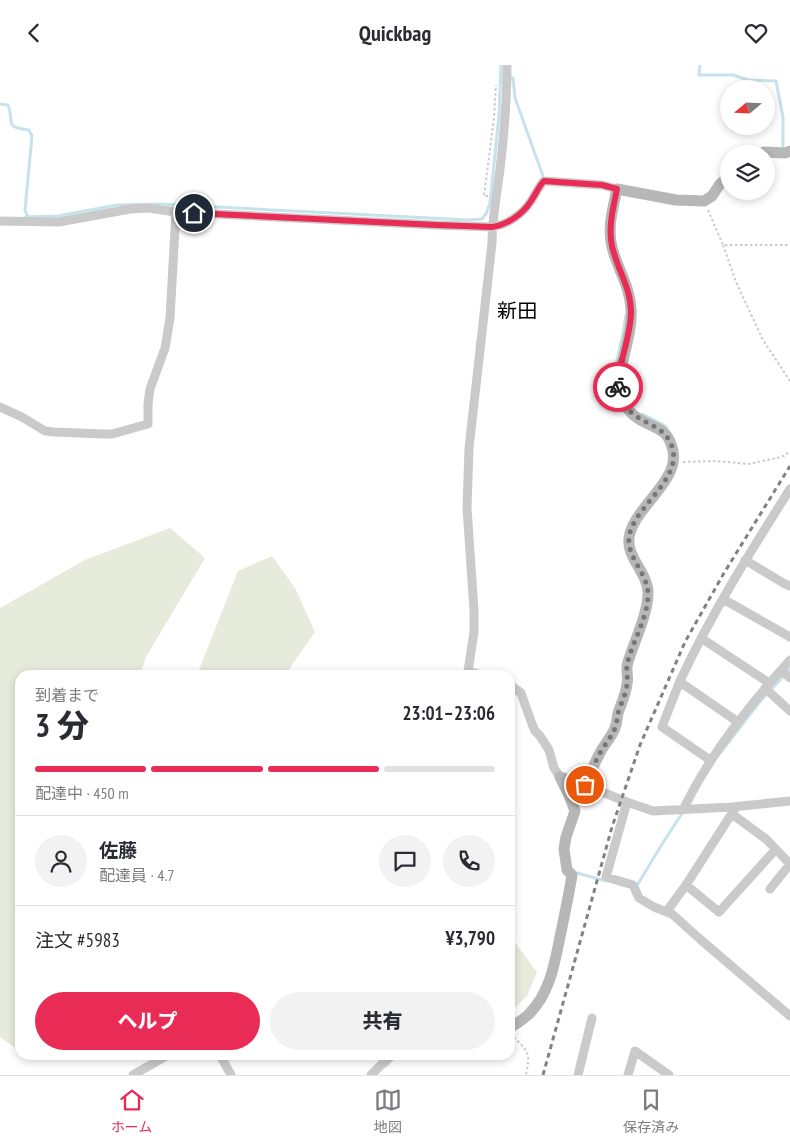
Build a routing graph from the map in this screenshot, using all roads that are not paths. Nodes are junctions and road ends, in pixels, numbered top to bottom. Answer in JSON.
{"nodes":[{"id":1,"x":507,"y":65,"type":"edge"},
{"id":2,"x":790,"y":151,"type":"edge"},
{"id":3,"x":775,"y":153,"type":"edge"},
{"id":4,"x":720,"y":184,"type":"edge"},
{"id":5,"x":617,"y":189,"type":"junction"},
{"id":6,"x":176,"y":211,"type":"junction"},
{"id":7,"x":0,"y":221,"type":"edge"},
{"id":8,"x":492,"y":227,"type":"junction"},
{"id":9,"x":0,"y":407,"type":"edge"},
{"id":10,"x":790,"y":489,"type":"edge"},
{"id":11,"x":745,"y":560,"type":"junction"},
{"id":12,"x":790,"y":586,"type":"edge"},
{"id":13,"x":723,"y":599,"type":"junction"},
{"id":14,"x":790,"y":637,"type":"edge"},
{"id":15,"x":701,"y":638,"type":"junction"},
{"id":16,"x":790,"y":660,"type":"edge"},
{"id":17,"x":468,"y":670,"type":"edge"},
{"id":18,"x":785,"y":674,"type":"edge"},
{"id":19,"x":680,"y":681,"type":"junction"},
{"id":20,"x":515,"y":689,"type":"edge"},
{"id":21,"x":768,"y":689,"type":"junction"},
{"id":22,"x":790,"y":711,"type":"edge"},
{"id":23,"x":738,"y":722,"type":"junction"},
{"id":24,"x":710,"y":760,"type":"junction"},
{"id":25,"x":560,"y":777,"type":"junction"},
{"id":26,"x":585,"y":785,"type":"junction"},
{"id":27,"x":790,"y":801,"type":"edge"},
{"id":28,"x":627,"y":802,"type":"junction"},
{"id":29,"x":683,"y":810,"type":"junction"},
{"id":30,"x":734,"y":810,"type":"junction"},
{"id":31,"x":776,"y":849,"type":"junction"},
{"id":32,"x":686,"y":885,"type":"junction"},
{"id":33,"x":770,"y":889,"type":"dead end"},
{"id":34,"x":668,"y":909,"type":"junction"},
{"id":35,"x":790,"y":1016,"type":"edge"},
{"id":36,"x":592,"y":1018,"type":"dead end"},
{"id":37,"x":515,"y":1026,"type":"edge"},
{"id":38,"x":159,"y":1060,"type":"edge"},
{"id":39,"x":223,"y":1060,"type":"edge"},
{"id":40,"x":387,"y":1060,"type":"edge"},
{"id":41,"x":133,"y":1075,"type":"edge"},
{"id":42,"x":231,"y":1075,"type":"edge"},
{"id":43,"x":371,"y":1075,"type":"edge"},
{"id":44,"x":578,"y":1075,"type":"edge"},
{"id":45,"x":628,"y":1075,"type":"edge"},
{"id":46,"x":669,"y":1075,"type":"edge"}],
"edges":[{"from":1,"to":8,"type":"street"},
{"from":2,"to":3,"type":"main road"},
{"from":4,"to":5,"type":"main road"},
{"from":5,"to":8,"type":"street"},
{"from":5,"to":26,"type":"main road"},
{"from":6,"to":7,"type":"street"},
{"from":6,"to":8,"type":"street"},
{"from":6,"to":9,"type":"street"},
{"from":8,"to":17,"type":"street"},
{"from":10,"to":11,"type":"street"},
{"from":11,"to":12,"type":"street"},
{"from":11,"to":13,"type":"street"},
{"from":13,"to":14,"type":"street"},
{"from":13,"to":15,"type":"street"},
{"from":15,"to":19,"type":"street"},
{"from":15,"to":21,"type":"street"},
{"from":16,"to":18,"type":"street"},
{"from":18,"to":21,"type":"street"},
{"from":19,"to":23,"type":"street"},
{"from":19,"to":24,"type":"street"},
{"from":20,"to":25,"type":"street"},
{"from":21,"to":22,"type":"street"},
{"from":21,"to":23,"type":"street"},
{"from":23,"to":24,"type":"street"},
{"from":24,"to":29,"type":"street"},
{"from":25,"to":26,"type":"main road"},
{"from":25,"to":37,"type":"main road"},
{"from":26,"to":28,"type":"street"},
{"from":27,"to":30,"type":"street"},
{"from":28,"to":29,"type":"street"},
{"from":28,"to":34,"type":"street"},
{"from":29,"to":30,"type":"street"},
{"from":30,"to":31,"type":"street"},
{"from":30,"to":32,"type":"street"},
{"from":31,"to":32,"type":"street"},
{"from":31,"to":33,"type":"street"},
{"from":32,"to":34,"type":"street"},
{"from":34,"to":35,"type":"street"},
{"from":36,"to":44,"type":"street"},
{"from":38,"to":41,"type":"street"},
{"from":39,"to":42,"type":"street"},
{"from":40,"to":43,"type":"street"},
{"from":45,"to":46,"type":"street"}]}
